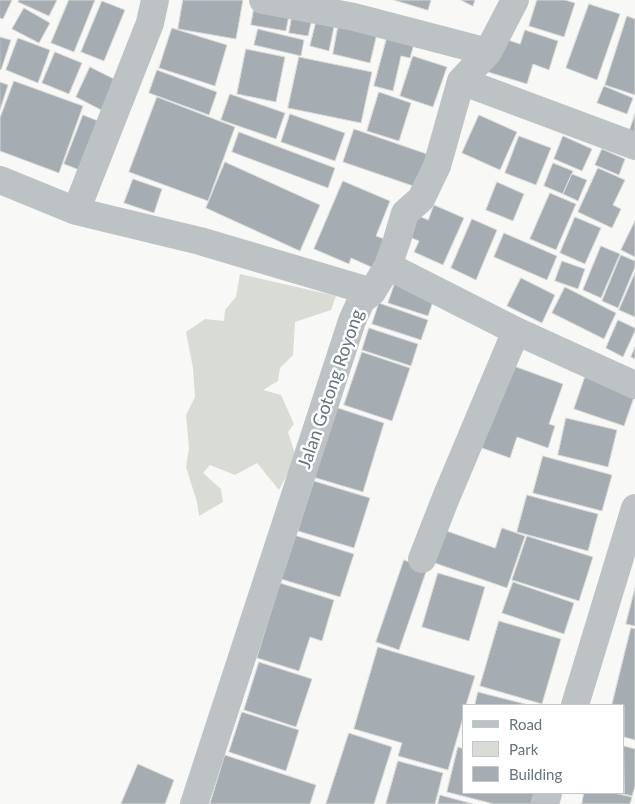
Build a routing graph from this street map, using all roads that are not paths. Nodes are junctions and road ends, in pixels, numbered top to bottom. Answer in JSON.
{"nodes":[{"id":1,"x":155,"y":0,"type":"edge"},
{"id":2,"x":515,"y":0,"type":"edge"},
{"id":3,"x":278,"y":1,"type":"edge"},
{"id":4,"x":488,"y":52,"type":"junction"},
{"id":5,"x":461,"y":81,"type":"junction"},
{"id":6,"x":635,"y":146,"type":"edge"},
{"id":7,"x":0,"y":180,"type":"edge"},
{"id":8,"x":76,"y":211,"type":"junction"},
{"id":9,"x":388,"y":266,"type":"junction"},
{"id":10,"x":372,"y":292,"type":"junction"},
{"id":11,"x":516,"y":330,"type":"junction"},
{"id":12,"x":635,"y":385,"type":"edge"},
{"id":13,"x":635,"y":508,"type":"edge"},
{"id":14,"x":422,"y":559,"type":"dead end"},
{"id":15,"x":575,"y":704,"type":"edge"},
{"id":16,"x":194,"y":804,"type":"edge"}],
"edges":[{"from":1,"to":8,"type":"street"},
{"from":2,"to":4,"type":"street","name":"Jalan Gotong Royong"},
{"from":3,"to":4,"type":"street"},
{"from":4,"to":5,"type":"street","name":"Jalan Gotong Royong"},
{"from":5,"to":6,"type":"street"},
{"from":5,"to":9,"type":"street","name":"Jalan Gotong Royong"},
{"from":7,"to":8,"type":"street"},
{"from":8,"to":10,"type":"street"},
{"from":9,"to":10,"type":"street","name":"Jalan Gotong Royong"},
{"from":9,"to":11,"type":"street"},
{"from":10,"to":16,"type":"street","name":"Jalan Gotong Royong"},
{"from":11,"to":12,"type":"street"},
{"from":11,"to":14,"type":"street"},
{"from":13,"to":15,"type":"street"}]}
